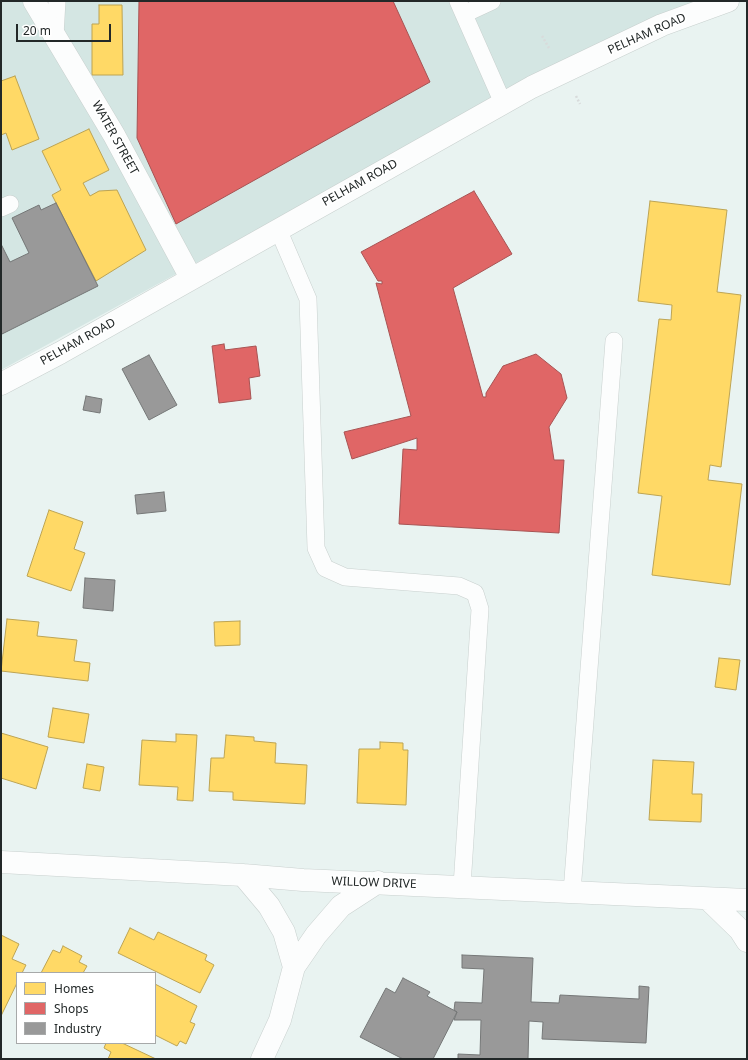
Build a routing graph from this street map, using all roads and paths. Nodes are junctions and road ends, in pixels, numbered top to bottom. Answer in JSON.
{"nodes":[{"id":1,"x":34,"y":1,"type":"edge"},
{"id":2,"x":57,"y":1,"type":"edge"},
{"id":3,"x":492,"y":1,"type":"edge"},
{"id":4,"x":728,"y":1,"type":"edge"},
{"id":5,"x":461,"y":8,"type":"edge"},
{"id":6,"x":54,"y":35,"type":"junction"},
{"id":7,"x":503,"y":103,"type":"junction"},
{"id":8,"x":278,"y":229,"type":"junction"},
{"id":9,"x":191,"y":278,"type":"junction"},
{"id":10,"x":614,"y":341,"type":"dead end"},
{"id":11,"x":3,"y":378,"type":"edge"},
{"id":12,"x":1,"y":862,"type":"edge"},
{"id":13,"x":243,"y":875,"type":"junction"},
{"id":14,"x":378,"y":882,"type":"junction"},
{"id":15,"x":462,"y":886,"type":"junction"},
{"id":16,"x":572,"y":892,"type":"junction"},
{"id":17,"x":708,"y":898,"type":"junction"},
{"id":18,"x":747,"y":900,"type":"edge"},
{"id":19,"x":747,"y":941,"type":"edge"},
{"id":20,"x":294,"y":967,"type":"junction"},
{"id":21,"x":262,"y":1059,"type":"edge"}],
"edges":[{"from":1,"to":6,"type":"street","name":"WATER STREET"},
{"from":2,"to":6,"type":"lane"},
{"from":3,"to":5,"type":"lane"},
{"from":4,"to":7,"type":"street","name":"PELHAM ROAD"},
{"from":5,"to":7,"type":"lane"},
{"from":6,"to":9,"type":"street","name":"WATER STREET"},
{"from":7,"to":8,"type":"street","name":"PELHAM ROAD"},
{"from":8,"to":9,"type":"street","name":"PELHAM ROAD"},
{"from":8,"to":15,"type":"lane"},
{"from":9,"to":11,"type":"street","name":"PELHAM ROAD"},
{"from":10,"to":16,"type":"lane"},
{"from":12,"to":13,"type":"street","name":"WILLOW DRIVE"},
{"from":13,"to":14,"type":"street","name":"WILLOW DRIVE"},
{"from":13,"to":20,"type":"street"},
{"from":14,"to":15,"type":"street","name":"WILLOW DRIVE"},
{"from":14,"to":20,"type":"street"},
{"from":15,"to":16,"type":"street","name":"WILLOW DRIVE"},
{"from":16,"to":17,"type":"street","name":"WILLOW DRIVE"},
{"from":17,"to":18,"type":"street","name":"WILLOW DRIVE"},
{"from":17,"to":19,"type":"street"},
{"from":20,"to":21,"type":"street"}]}
